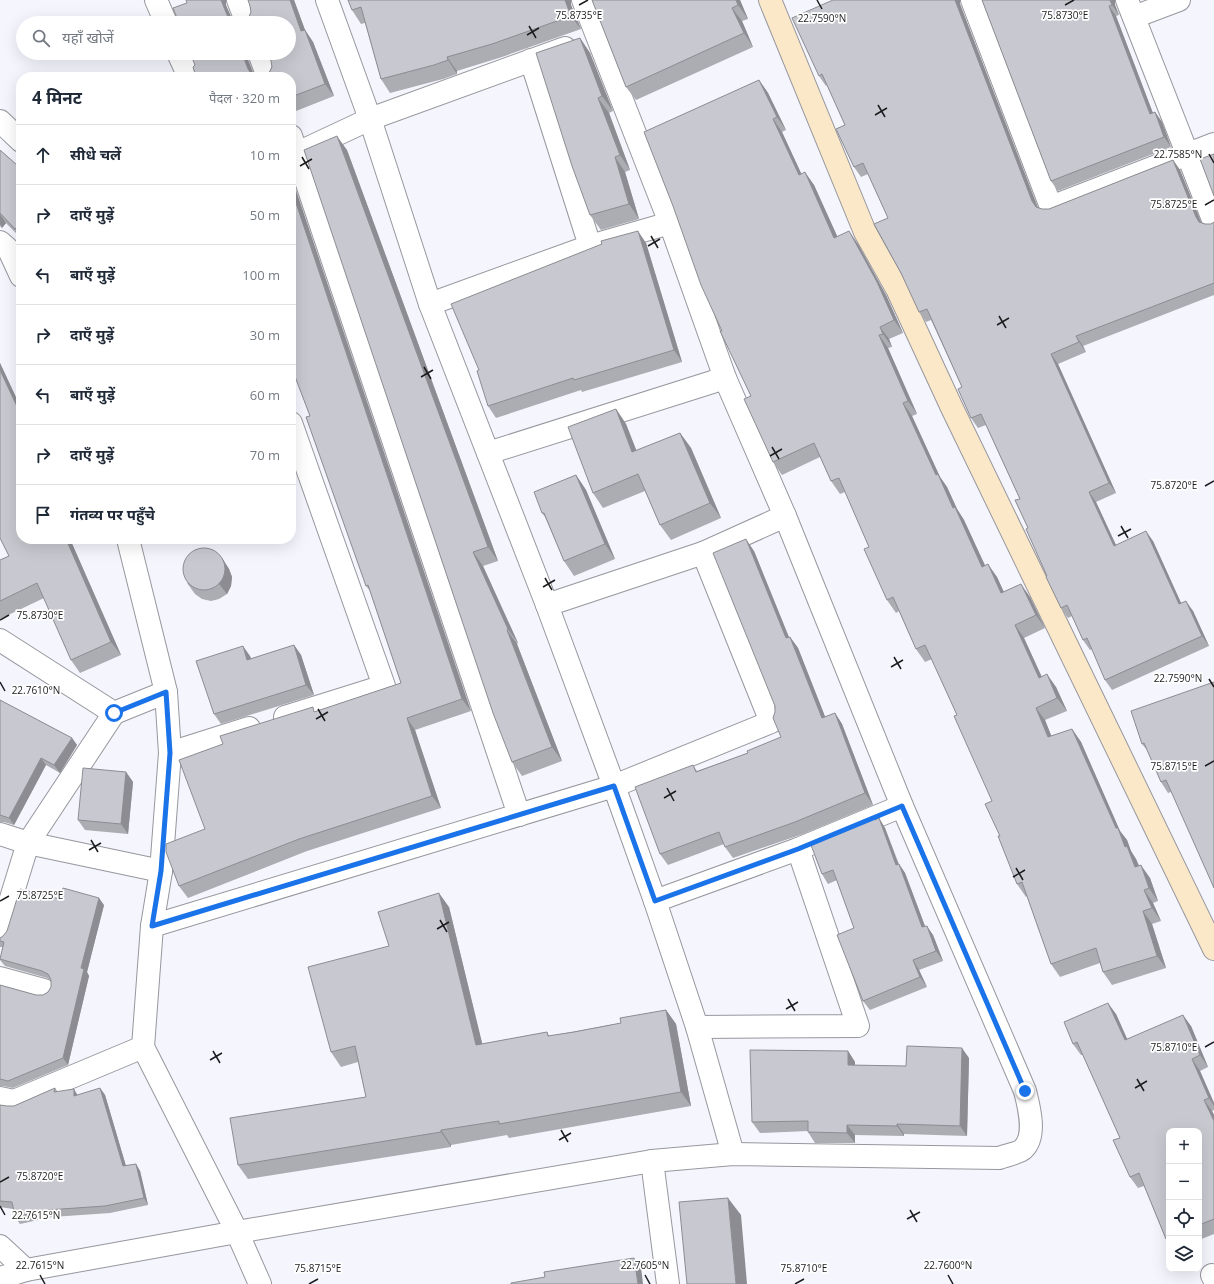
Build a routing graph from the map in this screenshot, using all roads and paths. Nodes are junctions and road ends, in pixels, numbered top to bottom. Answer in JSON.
{"nodes":[{"id":1,"x":156,"y":0,"type":"edge"},
{"id":2,"x":238,"y":0,"type":"edge"},
{"id":3,"x":327,"y":0,"type":"edge"},
{"id":4,"x":584,"y":0,"type":"edge"},
{"id":5,"x":770,"y":0,"type":"edge"},
{"id":6,"x":972,"y":0,"type":"edge"},
{"id":7,"x":1180,"y":0,"type":"edge"},
{"id":8,"x":1131,"y":9,"type":"edge"},
{"id":9,"x":163,"y":16,"type":"edge"},
{"id":10,"x":244,"y":16,"type":"edge"},
{"id":11,"x":597,"y":37,"type":"junction"},
{"id":12,"x":181,"y":60,"type":"edge"},
{"id":13,"x":262,"y":60,"type":"edge"},
{"id":14,"x":531,"y":60,"type":"junction"},
{"id":15,"x":187,"y":72,"type":"edge"},
{"id":16,"x":266,"y":72,"type":"edge"},
{"id":17,"x":370,"y":119,"type":"junction"},
{"id":18,"x":0,"y":121,"type":"edge"},
{"id":19,"x":16,"y":136,"type":"edge"},
{"id":20,"x":1214,"y":144,"type":"edge"},
{"id":21,"x":296,"y":147,"type":"edge"},
{"id":22,"x":1188,"y":155,"type":"junction"},
{"id":23,"x":296,"y":157,"type":"edge"},
{"id":24,"x":1214,"y":222,"type":"edge"},
{"id":25,"x":670,"y":223,"type":"junction"},
{"id":26,"x":590,"y":246,"type":"junction"},
{"id":27,"x":8,"y":249,"type":"edge"},
{"id":28,"x":16,"y":266,"type":"edge"},
{"id":29,"x":430,"y":304,"type":"junction"},
{"id":30,"x":725,"y":378,"type":"junction"},
{"id":31,"x":296,"y":437,"type":"edge"},
{"id":32,"x":488,"y":453,"type":"junction"},
{"id":33,"x":785,"y":516,"type":"junction"},
{"id":34,"x":129,"y":544,"type":"edge"},
{"id":35,"x":703,"y":553,"type":"junction"},
{"id":36,"x":547,"y":605,"type":"junction"},
{"id":37,"x":0,"y":640,"type":"edge"},
{"id":38,"x":166,"y":692,"type":"junction"},
{"id":39,"x":114,"y":713,"type":"junction"},
{"id":40,"x":170,"y":753,"type":"junction"},
{"id":41,"x":614,"y":786,"type":"junction"},
{"id":42,"x":902,"y":806,"type":"junction"},
{"id":43,"x":519,"y":815,"type":"junction"},
{"id":44,"x":0,"y":834,"type":"edge"},
{"id":45,"x":28,"y":843,"type":"junction"},
{"id":46,"x":798,"y":849,"type":"junction"},
{"id":47,"x":161,"y":871,"type":"junction"},
{"id":48,"x":655,"y":901,"type":"junction"},
{"id":49,"x":152,"y":926,"type":"junction"},
{"id":50,"x":0,"y":934,"type":"edge"},
{"id":51,"x":1214,"y":949,"type":"edge"},
{"id":52,"x":0,"y":978,"type":"edge"},
{"id":53,"x":44,"y":990,"type":"dead end"},
{"id":54,"x":697,"y":1027,"type":"junction"},
{"id":55,"x":143,"y":1047,"type":"junction"},
{"id":56,"x":0,"y":1098,"type":"edge"},
{"id":57,"x":733,"y":1154,"type":"junction"},
{"id":58,"x":652,"y":1161,"type":"junction"},
{"id":59,"x":237,"y":1232,"type":"junction"},
{"id":60,"x":0,"y":1246,"type":"edge"},
{"id":61,"x":22,"y":1277,"type":"edge"},
{"id":62,"x":0,"y":1278,"type":"edge"},
{"id":63,"x":260,"y":1284,"type":"edge"},
{"id":64,"x":668,"y":1284,"type":"edge"}],
"edges":[{"from":1,"to":9,"type":"street"},
{"from":2,"to":10,"type":"street"},
{"from":3,"to":17,"type":"street"},
{"from":4,"to":11,"type":"street"},
{"from":5,"to":51,"type":"street"},
{"from":6,"to":22,"type":"street"},
{"from":7,"to":8,"type":"street"},
{"from":8,"to":22,"type":"street"},
{"from":11,"to":14,"type":"street"},
{"from":11,"to":25,"type":"street"},
{"from":12,"to":15,"type":"street"},
{"from":13,"to":16,"type":"street"},
{"from":14,"to":17,"type":"street"},
{"from":14,"to":26,"type":"street"},
{"from":17,"to":21,"type":"street"},
{"from":17,"to":29,"type":"street"},
{"from":18,"to":19,"type":"street"},
{"from":20,"to":22,"type":"street"},
{"from":22,"to":24,"type":"street"},
{"from":23,"to":43,"type":"street"},
{"from":25,"to":26,"type":"street"},
{"from":25,"to":30,"type":"street"},
{"from":26,"to":29,"type":"street"},
{"from":27,"to":28,"type":"street"},
{"from":29,"to":32,"type":"street"},
{"from":30,"to":32,"type":"street"},
{"from":30,"to":33,"type":"street"},
{"from":31,"to":40,"type":"street"},
{"from":32,"to":36,"type":"street"},
{"from":33,"to":35,"type":"street"},
{"from":33,"to":42,"type":"street"},
{"from":34,"to":38,"type":"street"},
{"from":35,"to":36,"type":"street"},
{"from":35,"to":41,"type":"street"},
{"from":36,"to":41,"type":"street"},
{"from":37,"to":39,"type":"street"},
{"from":38,"to":39,"type":"street"},
{"from":38,"to":40,"type":"street"},
{"from":39,"to":45,"type":"street"},
{"from":40,"to":47,"type":"street"},
{"from":41,"to":43,"type":"street"},
{"from":41,"to":48,"type":"street"},
{"from":42,"to":46,"type":"street"},
{"from":42,"to":57,"type":"street"},
{"from":43,"to":49,"type":"street"},
{"from":44,"to":45,"type":"street"},
{"from":45,"to":47,"type":"street"},
{"from":45,"to":50,"type":"street"},
{"from":46,"to":48,"type":"street"},
{"from":46,"to":54,"type":"street"},
{"from":47,"to":49,"type":"street"},
{"from":48,"to":54,"type":"street"},
{"from":49,"to":55,"type":"street"},
{"from":52,"to":53,"type":"street"},
{"from":54,"to":57,"type":"street"},
{"from":55,"to":56,"type":"street"},
{"from":55,"to":59,"type":"street"},
{"from":57,"to":58,"type":"street"},
{"from":58,"to":59,"type":"street"},
{"from":58,"to":64,"type":"street"},
{"from":59,"to":61,"type":"street"},
{"from":59,"to":63,"type":"street"},
{"from":60,"to":61,"type":"street"},
{"from":61,"to":62,"type":"street"}]}
